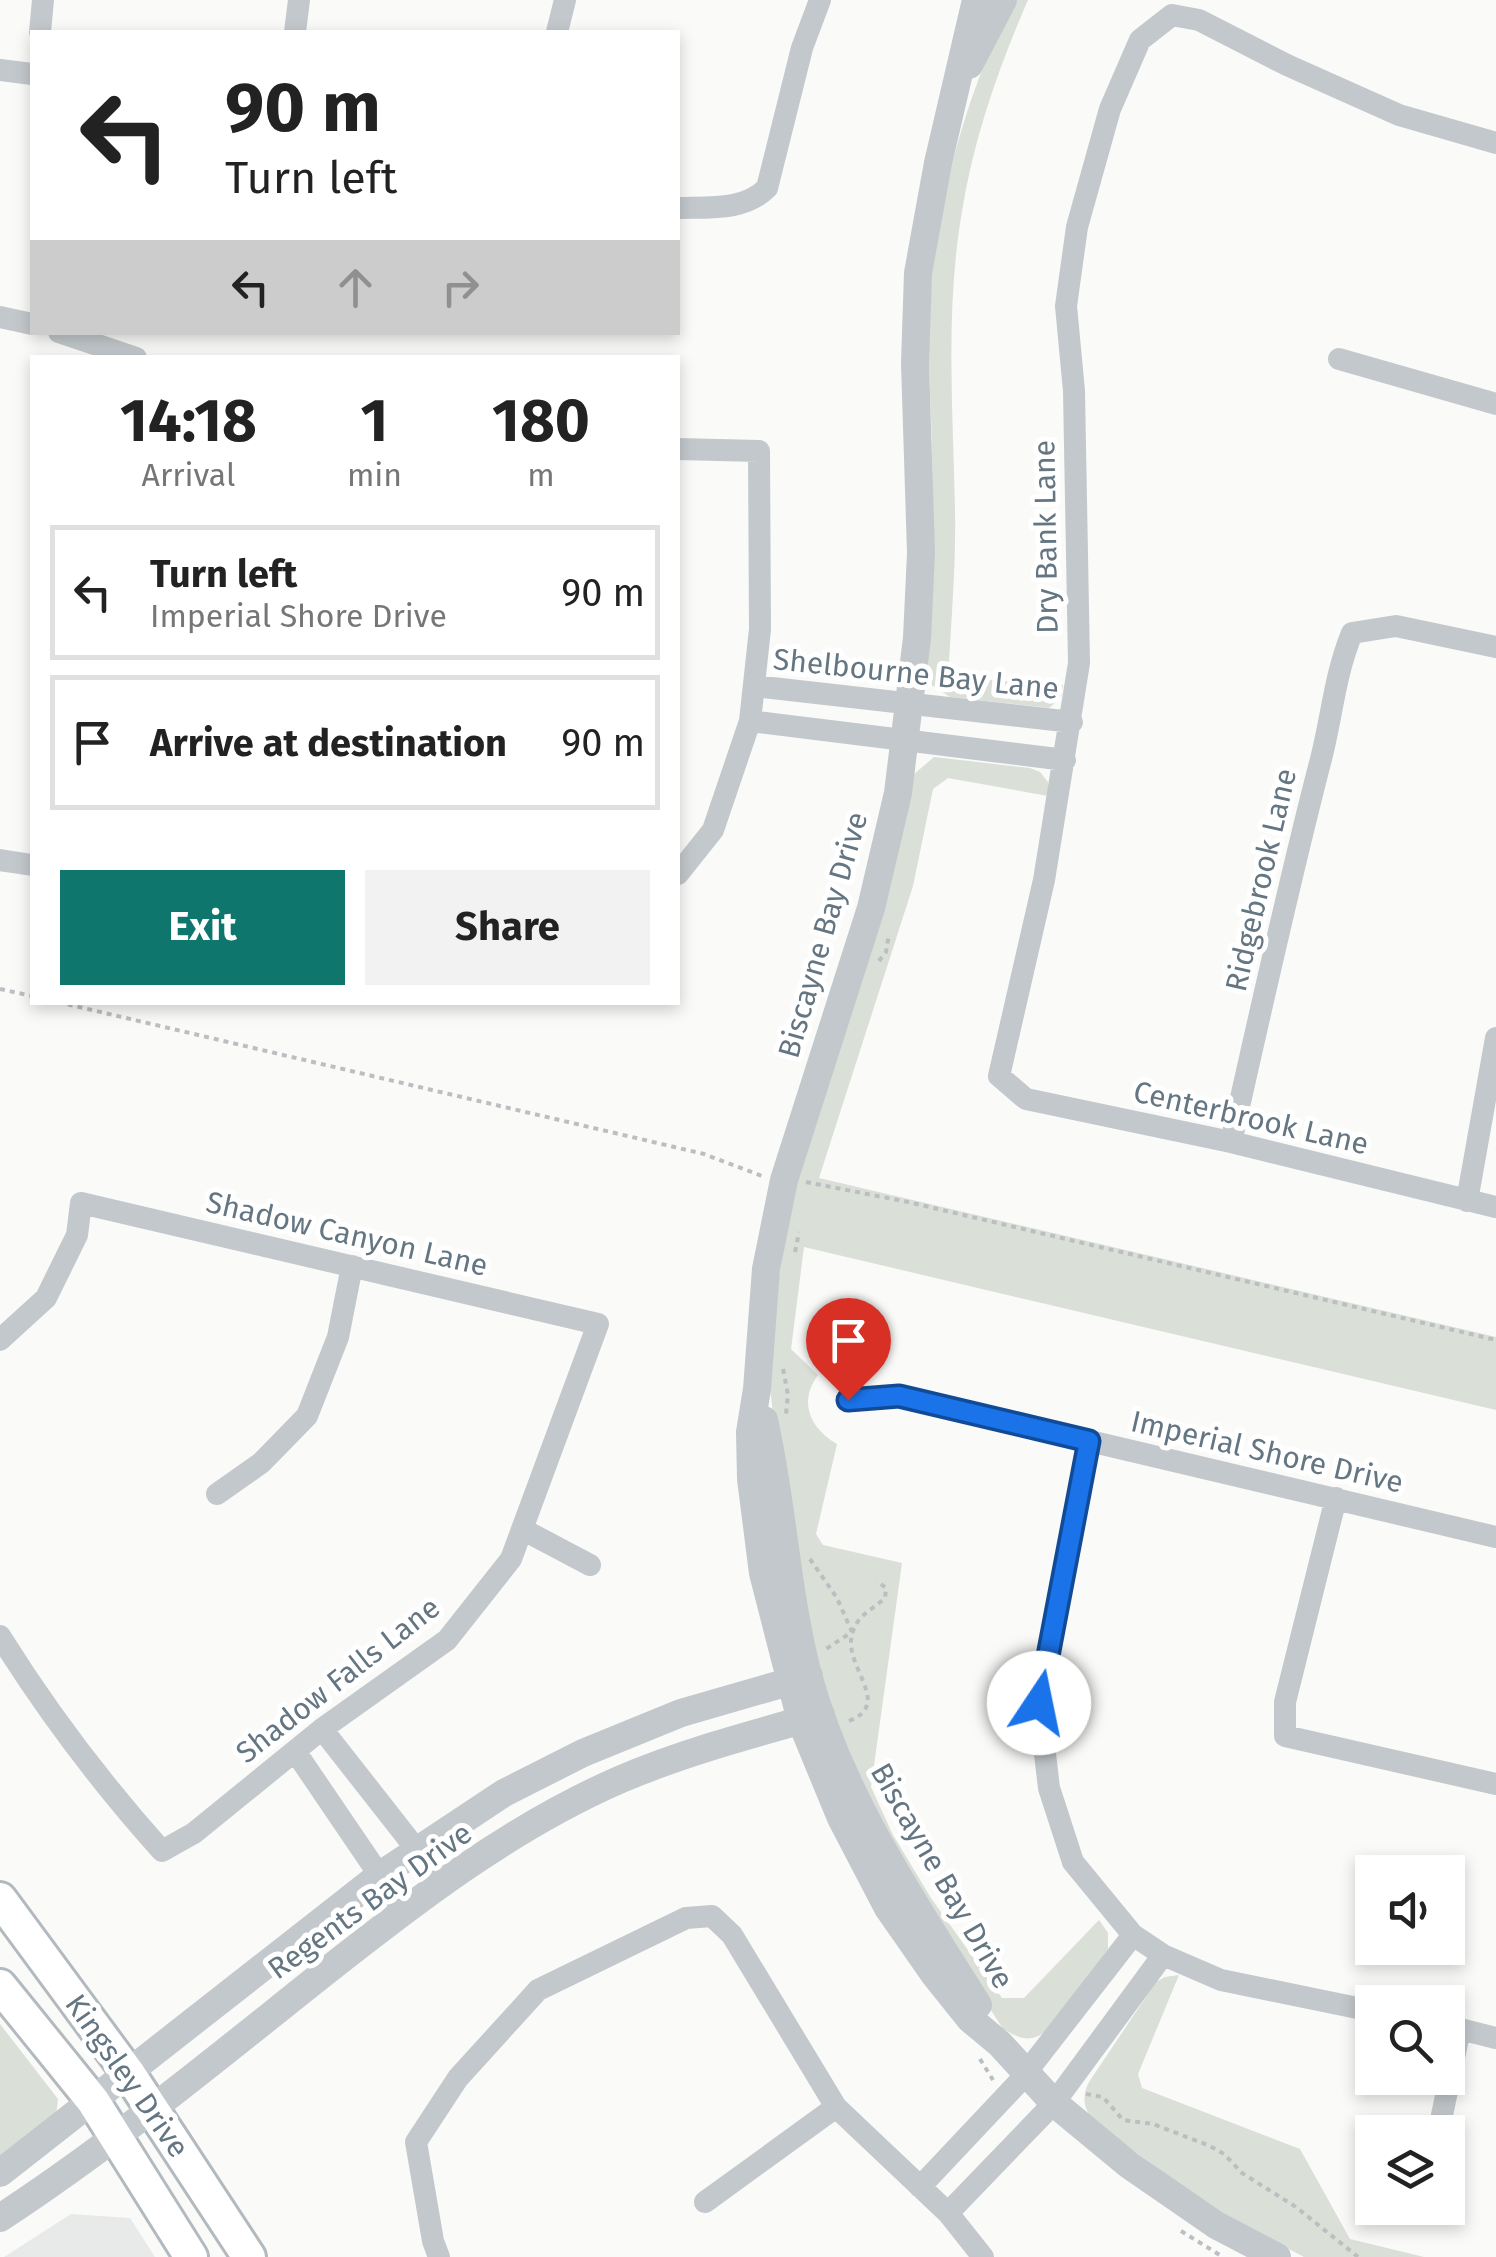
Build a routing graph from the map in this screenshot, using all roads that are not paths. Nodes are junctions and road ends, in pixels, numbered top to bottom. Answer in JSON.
{"nodes":[{"id":1,"x":43,"y":0,"type":"edge"},
{"id":2,"x":299,"y":0,"type":"edge"},
{"id":3,"x":565,"y":0,"type":"edge"},
{"id":4,"x":820,"y":0,"type":"edge"},
{"id":5,"x":976,"y":0,"type":"edge"},
{"id":6,"x":1002,"y":0,"type":"edge"},
{"id":7,"x":40,"y":30,"type":"edge"},
{"id":8,"x":295,"y":30,"type":"edge"},
{"id":9,"x":558,"y":30,"type":"edge"},
{"id":10,"x":0,"y":70,"type":"edge"},
{"id":11,"x":30,"y":74,"type":"edge"},
{"id":12,"x":960,"y":79,"type":"junction"},
{"id":13,"x":1496,"y":143,"type":"edge"},
{"id":14,"x":680,"y":208,"type":"edge"},
{"id":15,"x":0,"y":317,"type":"edge"},
{"id":16,"x":30,"y":324,"type":"edge"},
{"id":17,"x":68,"y":335,"type":"edge"},
{"id":18,"x":127,"y":355,"type":"edge"},
{"id":19,"x":1339,"y":359,"type":"dead end"},
{"id":20,"x":1496,"y":404,"type":"edge"},
{"id":21,"x":680,"y":449,"type":"edge"},
{"id":22,"x":1496,"y":648,"type":"edge"},
{"id":23,"x":754,"y":686,"type":"junction"},
{"id":24,"x":910,"y":703,"type":"junction"},
{"id":25,"x":750,"y":721,"type":"junction"},
{"id":26,"x":1072,"y":722,"type":"junction"},
{"id":27,"x":906,"y":740,"type":"junction"},
{"id":28,"x":1065,"y":760,"type":"junction"},
{"id":29,"x":0,"y":860,"type":"edge"},
{"id":30,"x":30,"y":865,"type":"edge"},
{"id":31,"x":680,"y":871,"type":"edge"},
{"id":32,"x":1496,"y":1038,"type":"edge"},
{"id":33,"x":999,"y":1076,"type":"joint"},
{"id":34,"x":1231,"y":1142,"type":"junction"},
{"id":35,"x":1467,"y":1201,"type":"junction"},
{"id":36,"x":1496,"y":1207,"type":"edge"},
{"id":37,"x":352,"y":1266,"type":"junction"},
{"id":38,"x":598,"y":1324,"type":"joint"},
{"id":39,"x":0,"y":1340,"type":"edge"},
{"id":40,"x":848,"y":1400,"type":"dead end"},
{"id":41,"x":1089,"y":1441,"type":"junction"},
{"id":42,"x":217,"y":1494,"type":"dead end"},
{"id":43,"x":1336,"y":1498,"type":"junction"},
{"id":44,"x":522,"y":1529,"type":"junction"},
{"id":45,"x":1496,"y":1537,"type":"edge"},
{"id":46,"x":590,"y":1565,"type":"dead end"},
{"id":47,"x":0,"y":1636,"type":"edge"},
{"id":48,"x":799,"y":1679,"type":"junction"},
{"id":49,"x":811,"y":1718,"type":"junction"},
{"id":50,"x":322,"y":1729,"type":"junction"},
{"id":51,"x":295,"y":1752,"type":"junction"},
{"id":52,"x":1496,"y":1784,"type":"edge"},
{"id":53,"x":416,"y":1849,"type":"junction"},
{"id":54,"x":379,"y":1876,"type":"junction"},
{"id":55,"x":442,"y":1882,"type":"junction"},
{"id":56,"x":0,"y":1899,"type":"edge"},
{"id":57,"x":403,"y":1910,"type":"junction"},
{"id":58,"x":1133,"y":1935,"type":"junction"},
{"id":59,"x":1163,"y":1955,"type":"junction"},
{"id":60,"x":0,"y":1986,"type":"edge"},
{"id":61,"x":1355,"y":2008,"type":"edge"},
{"id":62,"x":1465,"y":2031,"type":"edge"},
{"id":63,"x":1496,"y":2038,"type":"edge"},
{"id":64,"x":130,"y":2074,"type":"junction"},
{"id":65,"x":1025,"y":2074,"type":"junction"},
{"id":66,"x":1445,"y":2095,"type":"edge"},
{"id":67,"x":1058,"y":2098,"type":"junction"},
{"id":68,"x":92,"y":2102,"type":"junction"},
{"id":69,"x":836,"y":2107,"type":"junction"},
{"id":70,"x":152,"y":2109,"type":"junction"},
{"id":71,"x":1442,"y":2115,"type":"dead end"},
{"id":72,"x":116,"y":2138,"type":"junction"},
{"id":73,"x":0,"y":2174,"type":"edge"},
{"id":74,"x":920,"y":2187,"type":"junction"},
{"id":75,"x":705,"y":2202,"type":"dead end"},
{"id":76,"x":948,"y":2214,"type":"junction"},
{"id":77,"x":0,"y":2218,"type":"edge"},
{"id":78,"x":192,"y":2257,"type":"edge"},
{"id":79,"x":248,"y":2257,"type":"edge"},
{"id":80,"x":440,"y":2257,"type":"edge"},
{"id":81,"x":983,"y":2257,"type":"edge"},
{"id":82,"x":1277,"y":2257,"type":"edge"}],
"edges":[{"from":1,"to":7,"type":"street"},
{"from":2,"to":8,"type":"street"},
{"from":3,"to":9,"type":"street"},
{"from":4,"to":14,"type":"street"},
{"from":5,"to":12,"type":"street","name":"Biscayne Bay Drive"},
{"from":6,"to":12,"type":"street","name":"Biscayne Bay Drive"},
{"from":10,"to":11,"type":"street"},
{"from":12,"to":24,"type":"street","name":"Biscayne Bay Drive"},
{"from":13,"to":26,"type":"street","name":"Dry Bank Lane"},
{"from":15,"to":16,"type":"street"},
{"from":17,"to":18,"type":"street"},
{"from":19,"to":20,"type":"street"},
{"from":21,"to":23,"type":"street"},
{"from":22,"to":34,"type":"street","name":"Ridgebrook Lane"},
{"from":23,"to":24,"type":"street","name":"Shelbourne Bay Lane"},
{"from":23,"to":25,"type":"street"},
{"from":24,"to":26,"type":"street","name":"Shelbourne Bay Lane"},
{"from":24,"to":27,"type":"street","name":"Biscayne Bay Drive"},
{"from":25,"to":27,"type":"street"},
{"from":25,"to":31,"type":"street"},
{"from":26,"to":28,"type":"street","name":"Dry Bank Lane"},
{"from":27,"to":28,"type":"street"},
{"from":27,"to":48,"type":"street","name":"Biscayne Bay Drive"},
{"from":28,"to":33,"type":"street","name":"Dry Bank Lane"},
{"from":29,"to":30,"type":"street"},
{"from":32,"to":35,"type":"street"},
{"from":33,"to":34,"type":"street","name":"Centerbrook Lane"},
{"from":34,"to":35,"type":"street","name":"Centerbrook Lane"},
{"from":35,"to":36,"type":"street","name":"Centerbrook Lane"},
{"from":37,"to":38,"type":"street","name":"Shadow Canyon Lane"},
{"from":37,"to":39,"type":"street","name":"Shadow Canyon Lane"},
{"from":37,"to":42,"type":"street"},
{"from":38,"to":44,"type":"street","name":"Shadow Falls Lane"},
{"from":40,"to":41,"type":"street","name":"Imperial Shore Drive"},
{"from":41,"to":43,"type":"street","name":"Imperial Shore Drive"},
{"from":41,"to":58,"type":"street"},
{"from":43,"to":45,"type":"street","name":"Imperial Shore Drive"},
{"from":43,"to":52,"type":"street"},
{"from":44,"to":46,"type":"street"},
{"from":44,"to":50,"type":"street","name":"Shadow Falls Lane"},
{"from":47,"to":51,"type":"street","name":"Shadow Falls Lane"},
{"from":48,"to":49,"type":"street","name":"Biscayne Bay Drive"},
{"from":48,"to":53,"type":"street","name":"Regents Bay Drive"},
{"from":49,"to":55,"type":"street","name":"Regents Bay Drive"},
{"from":49,"to":65,"type":"street","name":"Biscayne Bay Drive"},
{"from":50,"to":51,"type":"street","name":"Shadow Falls Lane"},
{"from":50,"to":53,"type":"street"},
{"from":51,"to":54,"type":"street"},
{"from":53,"to":54,"type":"street","name":"Regents Bay Drive"},
{"from":53,"to":55,"type":"street"},
{"from":54,"to":57,"type":"street"},
{"from":54,"to":64,"type":"street","name":"Regents Bay Drive"},
{"from":55,"to":57,"type":"street","name":"Regents Bay Drive"},
{"from":56,"to":64,"type":"main road","name":"Kingsley Drive"},
{"from":57,"to":70,"type":"street","name":"Regents Bay Drive"},
{"from":58,"to":59,"type":"street"},
{"from":58,"to":65,"type":"street"},
{"from":59,"to":61,"type":"street"},
{"from":59,"to":67,"type":"street"},
{"from":60,"to":68,"type":"main road","name":"Kingsley Drive"},
{"from":62,"to":63,"type":"street"},
{"from":64,"to":68,"type":"street","name":"Regents Bay Drive"},
{"from":64,"to":70,"type":"main road","name":"Kingsley Drive"},
{"from":65,"to":67,"type":"street","name":"Biscayne Bay Drive"},
{"from":65,"to":74,"type":"street"},
{"from":66,"to":71,"type":"street"},
{"from":67,"to":76,"type":"street"},
{"from":67,"to":82,"type":"street","name":"Biscayne Bay Drive"},
{"from":68,"to":72,"type":"main road","name":"Kingsley Drive"},
{"from":68,"to":73,"type":"street","name":"Regents Bay Drive"},
{"from":69,"to":74,"type":"street"},
{"from":69,"to":75,"type":"street"},
{"from":69,"to":80,"type":"street"},
{"from":70,"to":72,"type":"street","name":"Regents Bay Drive"},
{"from":70,"to":79,"type":"main road","name":"Kingsley Drive"},
{"from":72,"to":77,"type":"street","name":"Regents Bay Drive"},
{"from":72,"to":78,"type":"main road","name":"Kingsley Drive"},
{"from":74,"to":76,"type":"street"},
{"from":76,"to":81,"type":"street"}]}
